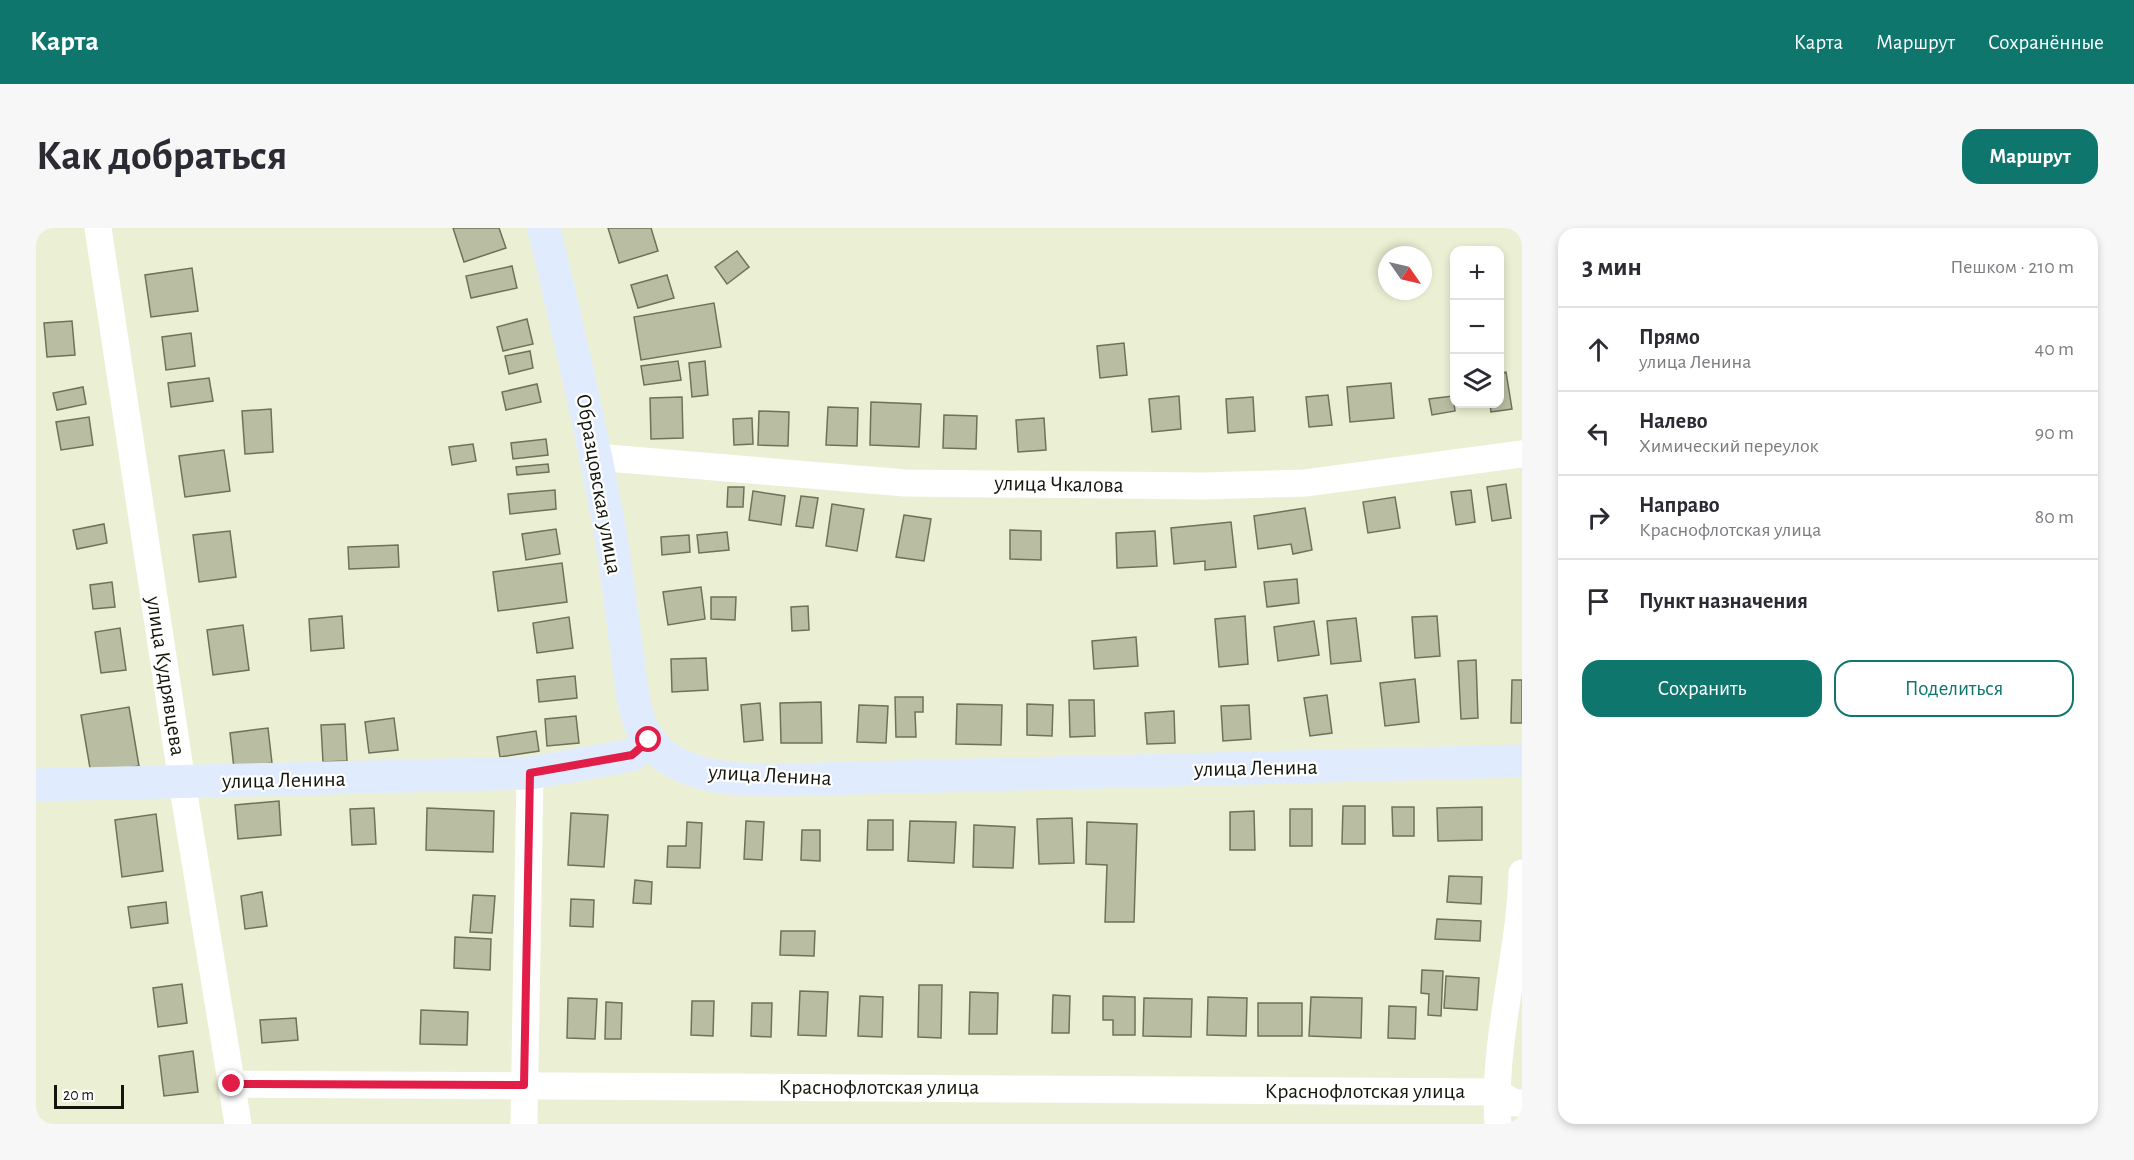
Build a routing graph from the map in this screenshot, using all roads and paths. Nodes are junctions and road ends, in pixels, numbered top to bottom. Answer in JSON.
{"nodes":[{"id":1,"x":98,"y":228,"type":"edge"},
{"id":2,"x":543,"y":228,"type":"edge"},
{"id":3,"x":1522,"y":454,"type":"edge"},
{"id":4,"x":596,"y":457,"type":"junction"},
{"id":5,"x":649,"y":740,"type":"junction"},
{"id":6,"x":1522,"y":761,"type":"edge"},
{"id":7,"x":530,"y":773,"type":"junction"},
{"id":8,"x":182,"y":782,"type":"junction"},
{"id":9,"x":36,"y":785,"type":"edge"},
{"id":10,"x":1522,"y":873,"type":"edge"},
{"id":11,"x":232,"y":1084,"type":"junction"},
{"id":12,"x":524,"y":1085,"type":"junction"},
{"id":13,"x":1495,"y":1092,"type":"junction"},
{"id":14,"x":1522,"y":1103,"type":"edge"},
{"id":15,"x":238,"y":1124,"type":"edge"},
{"id":16,"x":524,"y":1124,"type":"edge"},
{"id":17,"x":1498,"y":1124,"type":"edge"}],
"edges":[{"from":1,"to":8,"type":"street","name":"улица Кудрявцева"},
{"from":2,"to":4,"type":"main road","name":"Образцовская улица"},
{"from":3,"to":4,"type":"street","name":"улица Чкалова"},
{"from":4,"to":5,"type":"main road","name":"Образцовская улица"},
{"from":5,"to":6,"type":"main road","name":"улица Ленина"},
{"from":5,"to":7,"type":"main road","name":"улица Ленина"},
{"from":7,"to":8,"type":"main road","name":"улица Ленина"},
{"from":7,"to":12,"type":"street"},
{"from":8,"to":9,"type":"main road","name":"улица Ленина"},
{"from":8,"to":11,"type":"street","name":"улица Кудрявцева"},
{"from":10,"to":13,"type":"street"},
{"from":11,"to":12,"type":"street","name":"Краснофлотская улица"},
{"from":11,"to":15,"type":"street","name":"улица Кудрявцева"},
{"from":12,"to":13,"type":"street","name":"Краснофлотская улица"},
{"from":12,"to":16,"type":"street"},
{"from":13,"to":14,"type":"street","name":"Краснофлотская улица"},
{"from":13,"to":17,"type":"street"}]}
